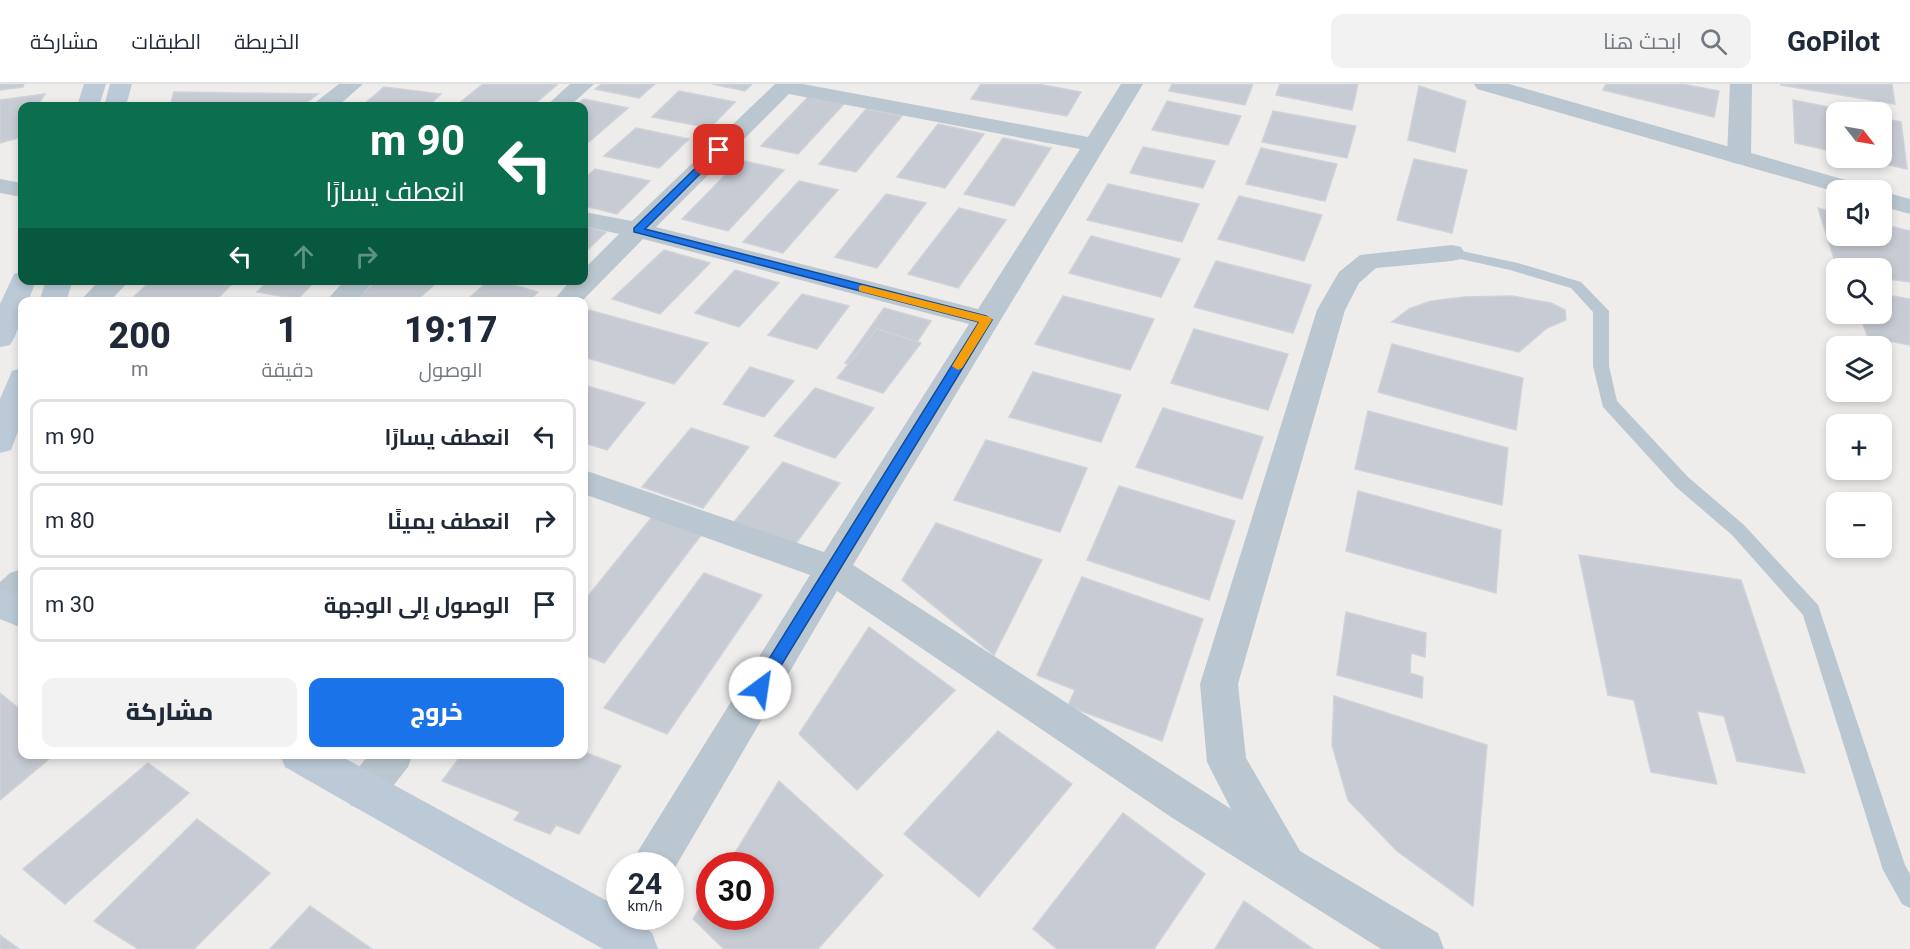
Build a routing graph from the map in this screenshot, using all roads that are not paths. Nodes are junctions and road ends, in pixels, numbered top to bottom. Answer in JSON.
{"nodes":[{"id":1,"x":95,"y":84,"type":"edge"},
{"id":2,"x":121,"y":84,"type":"edge"},
{"id":3,"x":352,"y":84,"type":"edge"},
{"id":4,"x":583,"y":84,"type":"edge"},
{"id":5,"x":1132,"y":84,"type":"edge"},
{"id":6,"x":1485,"y":84,"type":"edge"},
{"id":7,"x":1741,"y":84,"type":"edge"},
{"id":8,"x":786,"y":85,"type":"edge"},
{"id":9,"x":88,"y":102,"type":"edge"},
{"id":10,"x":116,"y":102,"type":"edge"},
{"id":11,"x":330,"y":102,"type":"edge"},
{"id":12,"x":562,"y":102,"type":"edge"},
{"id":13,"x":1094,"y":145,"type":"junction"},
{"id":14,"x":1739,"y":157,"type":"junction"},
{"id":15,"x":1826,"y":182,"type":"edge"},
{"id":16,"x":0,"y":186,"type":"edge"},
{"id":17,"x":18,"y":189,"type":"edge"},
{"id":18,"x":1892,"y":201,"type":"edge"},
{"id":19,"x":1910,"y":207,"type":"edge"},
{"id":20,"x":588,"y":220,"type":"edge"},
{"id":21,"x":638,"y":230,"type":"junction"},
{"id":22,"x":1452,"y":253,"type":"joint"},
{"id":23,"x":588,"y":279,"type":"edge"},
{"id":24,"x":21,"y":285,"type":"edge"},
{"id":25,"x":111,"y":285,"type":"edge"},
{"id":26,"x":357,"y":285,"type":"edge"},
{"id":27,"x":582,"y":285,"type":"edge"},
{"id":28,"x":98,"y":297,"type":"edge"},
{"id":29,"x":343,"y":297,"type":"edge"},
{"id":30,"x":570,"y":297,"type":"edge"},
{"id":31,"x":986,"y":320,"type":"junction"},
{"id":32,"x":0,"y":338,"type":"edge"},
{"id":33,"x":18,"y":390,"type":"edge"},
{"id":34,"x":0,"y":442,"type":"edge"},
{"id":35,"x":588,"y":483,"type":"edge"},
{"id":36,"x":832,"y":569,"type":"junction"},
{"id":37,"x":18,"y":587,"type":"edge"},
{"id":38,"x":0,"y":603,"type":"edge"},
{"id":39,"x":18,"y":611,"type":"edge"},
{"id":40,"x":308,"y":759,"type":"edge"},
{"id":41,"x":390,"y":759,"type":"edge"},
{"id":42,"x":364,"y":792,"type":"junction"},
{"id":43,"x":660,"y":852,"type":"edge"},
{"id":44,"x":1285,"y":866,"type":"junction"},
{"id":45,"x":1910,"y":896,"type":"edge"},
{"id":46,"x":618,"y":936,"type":"edge"},
{"id":47,"x":1422,"y":949,"type":"edge"}],
"edges":[{"from":1,"to":9,"type":"main road"},
{"from":2,"to":10,"type":"main road"},
{"from":3,"to":11,"type":"street"},
{"from":4,"to":12,"type":"street"},
{"from":5,"to":13,"type":"street"},
{"from":6,"to":14,"type":"street"},
{"from":7,"to":14,"type":"street"},
{"from":8,"to":13,"type":"street"},
{"from":8,"to":21,"type":"street"},
{"from":13,"to":31,"type":"street"},
{"from":14,"to":15,"type":"street"},
{"from":16,"to":17,"type":"street"},
{"from":18,"to":19,"type":"street"},
{"from":20,"to":21,"type":"street"},
{"from":21,"to":23,"type":"street"},
{"from":21,"to":31,"type":"street"},
{"from":22,"to":44,"type":"street"},
{"from":22,"to":45,"type":"lane"},
{"from":24,"to":32,"type":"main road"},
{"from":25,"to":28,"type":"street"},
{"from":26,"to":29,"type":"street"},
{"from":27,"to":30,"type":"street"},
{"from":31,"to":36,"type":"street"},
{"from":33,"to":34,"type":"main road"},
{"from":35,"to":36,"type":"street"},
{"from":36,"to":43,"type":"street"},
{"from":36,"to":44,"type":"street"},
{"from":37,"to":38,"type":"street"},
{"from":38,"to":39,"type":"main road"},
{"from":40,"to":42,"type":"main road"},
{"from":41,"to":42,"type":"street"},
{"from":42,"to":46,"type":"main road"},
{"from":44,"to":47,"type":"street"}]}
